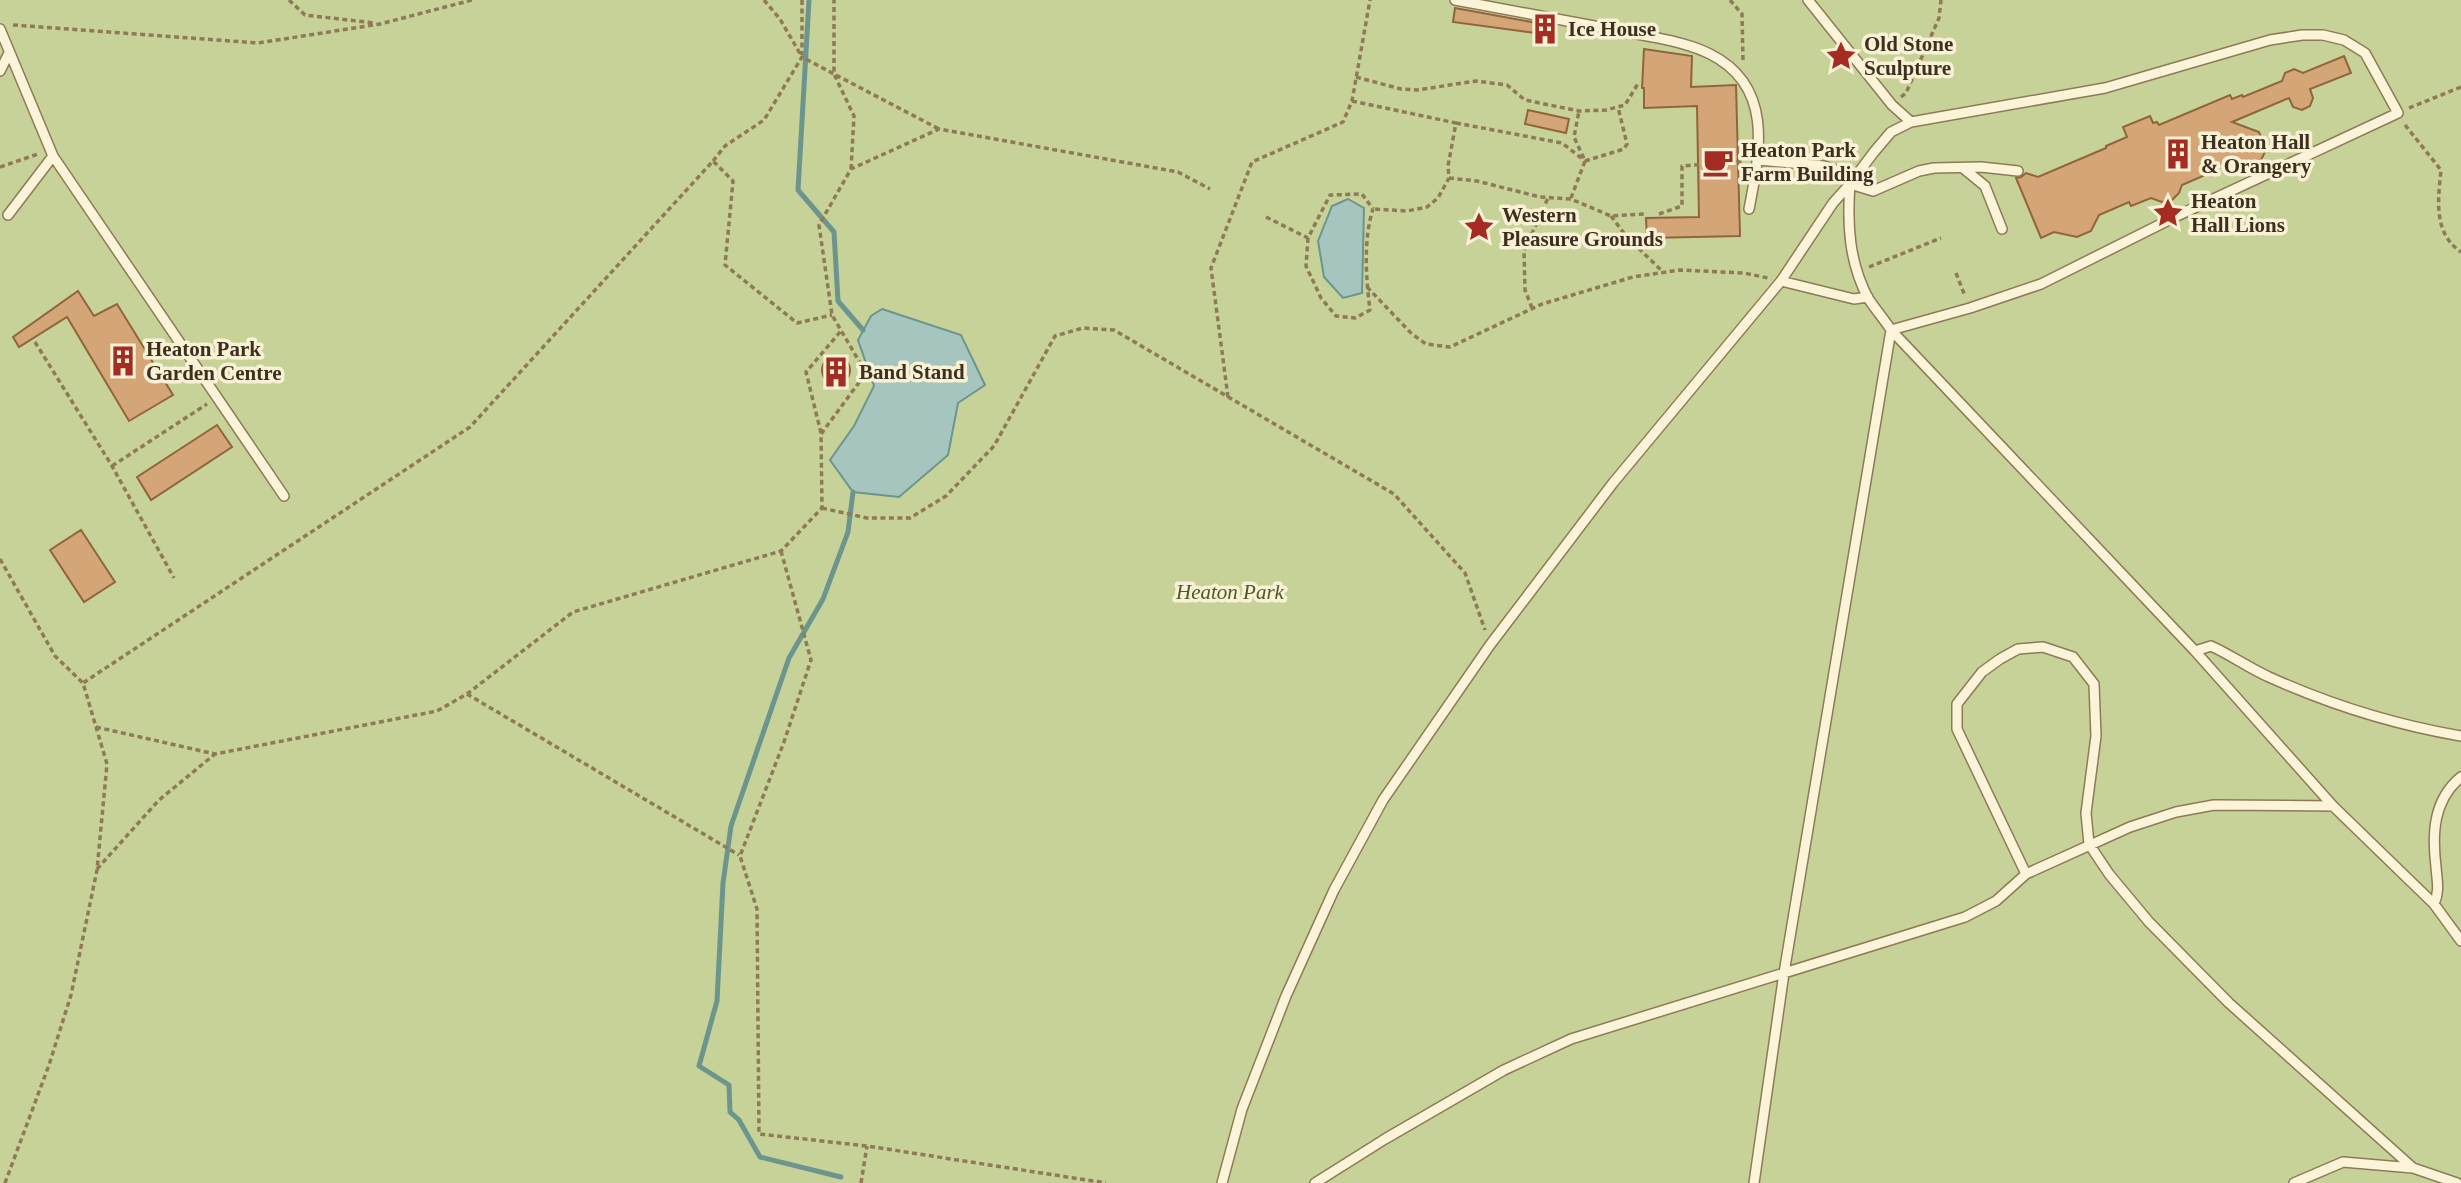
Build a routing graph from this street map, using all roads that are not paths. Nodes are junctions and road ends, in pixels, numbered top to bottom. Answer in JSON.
{"nodes":[{"id":1,"x":1455,"y":0,"type":"edge"},
{"id":2,"x":1808,"y":0,"type":"edge"},
{"id":3,"x":0,"y":29,"type":"edge"},
{"id":4,"x":9,"y":53,"type":"junction"},
{"id":5,"x":0,"y":71,"type":"edge"},
{"id":6,"x":1911,"y":122,"type":"junction"},
{"id":7,"x":52,"y":153,"type":"junction"},
{"id":8,"x":1758,"y":160,"type":"junction"},
{"id":9,"x":1961,"y":167,"type":"junction"},
{"id":10,"x":2018,"y":172,"type":"dead end"},
{"id":11,"x":1850,"y":184,"type":"junction"},
{"id":12,"x":1749,"y":209,"type":"dead end"},
{"id":13,"x":8,"y":215,"type":"dead end"},
{"id":14,"x":2002,"y":229,"type":"dead end"},
{"id":15,"x":1781,"y":281,"type":"junction"},
{"id":16,"x":1868,"y":297,"type":"junction"},
{"id":17,"x":1891,"y":330,"type":"junction"},
{"id":18,"x":284,"y":496,"type":"dead end"},
{"id":19,"x":2194,"y":651,"type":"junction"},
{"id":20,"x":2461,"y":736,"type":"edge"},
{"id":21,"x":2461,"y":776,"type":"edge"},
{"id":22,"x":2333,"y":806,"type":"junction"},
{"id":23,"x":2089,"y":844,"type":"junction"},
{"id":24,"x":2026,"y":874,"type":"junction"},
{"id":25,"x":2434,"y":904,"type":"junction"},
{"id":26,"x":2461,"y":941,"type":"edge"},
{"id":27,"x":1784,"y":973,"type":"junction"},
{"id":28,"x":2413,"y":1167,"type":"junction"},
{"id":29,"x":1222,"y":1183,"type":"edge"},
{"id":30,"x":1315,"y":1183,"type":"edge"},
{"id":31,"x":1754,"y":1183,"type":"edge"},
{"id":32,"x":2294,"y":1183,"type":"edge"},
{"id":33,"x":2457,"y":1183,"type":"edge"}],
"edges":[{"from":1,"to":8,"type":"lane"},
{"from":2,"to":6,"type":"lane"},
{"from":3,"to":4,"type":"lane"},
{"from":4,"to":5,"type":"lane"},
{"from":4,"to":7,"type":"lane"},
{"from":6,"to":11,"type":"lane"},
{"from":6,"to":17,"type":"lane"},
{"from":7,"to":13,"type":"lane"},
{"from":7,"to":18,"type":"lane"},
{"from":8,"to":11,"type":"lane"},
{"from":8,"to":12,"type":"lane"},
{"from":9,"to":10,"type":"lane"},
{"from":9,"to":11,"type":"lane"},
{"from":9,"to":14,"type":"lane"},
{"from":11,"to":15,"type":"lane"},
{"from":11,"to":16,"type":"lane"},
{"from":15,"to":16,"type":"lane"},
{"from":15,"to":29,"type":"lane"},
{"from":16,"to":17,"type":"lane"},
{"from":17,"to":19,"type":"lane"},
{"from":17,"to":27,"type":"lane"},
{"from":19,"to":20,"type":"lane"},
{"from":19,"to":22,"type":"lane"},
{"from":21,"to":25,"type":"lane"},
{"from":22,"to":23,"type":"lane"},
{"from":22,"to":25,"type":"lane"},
{"from":23,"to":24,"type":"lane"},
{"from":23,"to":24,"type":"lane"},
{"from":23,"to":28,"type":"lane"},
{"from":24,"to":27,"type":"lane"},
{"from":25,"to":26,"type":"lane"},
{"from":27,"to":30,"type":"lane"},
{"from":27,"to":31,"type":"lane"},
{"from":28,"to":32,"type":"lane"},
{"from":28,"to":33,"type":"lane"}]}
